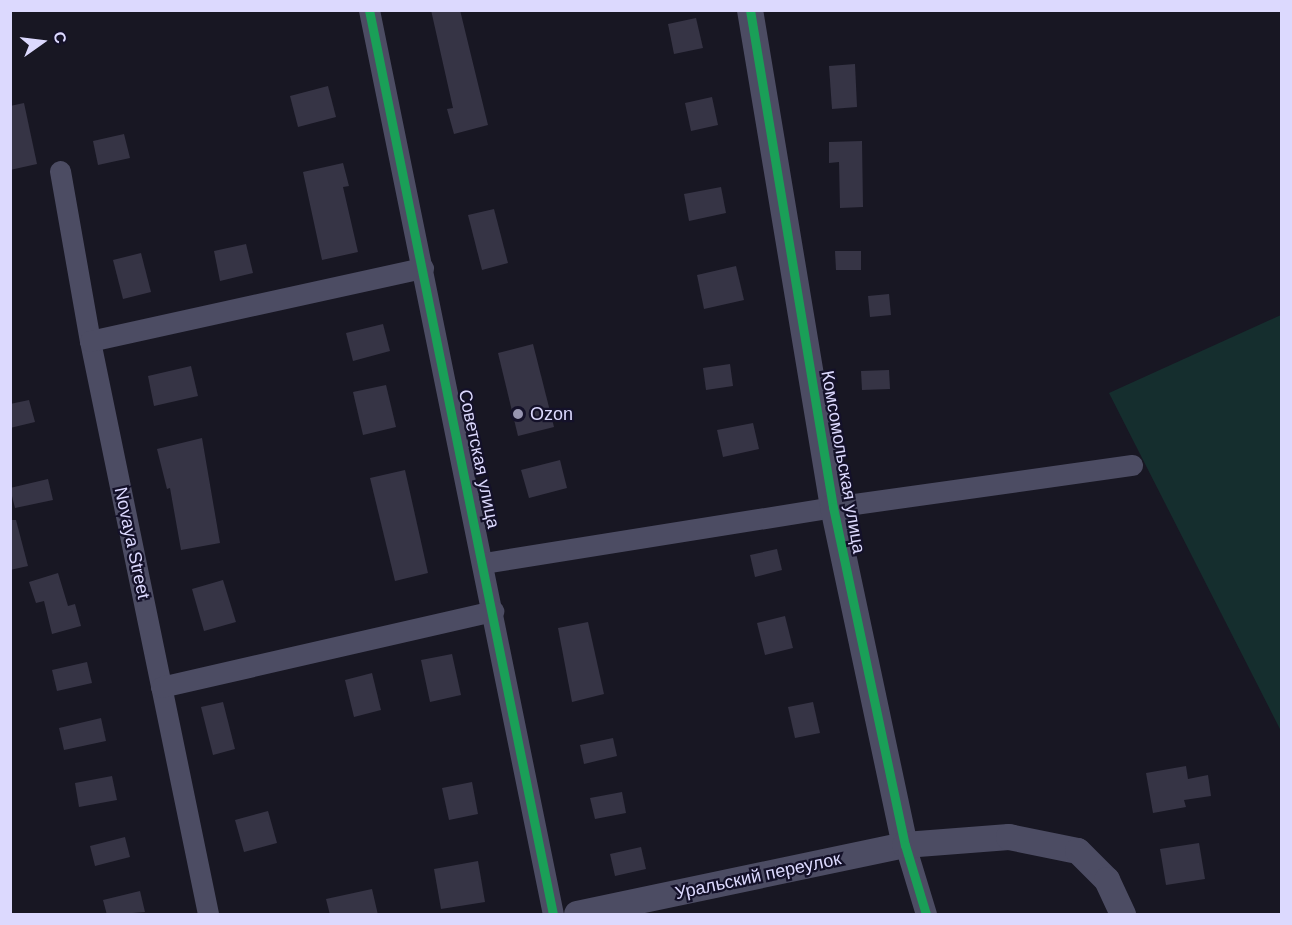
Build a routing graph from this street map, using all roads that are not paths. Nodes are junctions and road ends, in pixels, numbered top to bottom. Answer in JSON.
{"nodes":[{"id":1,"x":369,"y":10,"type":"edge"},
{"id":2,"x":750,"y":10,"type":"edge"},
{"id":3,"x":60,"y":171,"type":"dead end"},
{"id":4,"x":423,"y":268,"type":"junction"},
{"id":5,"x":90,"y":341,"type":"junction"},
{"id":6,"x":1132,"y":465,"type":"dead end"},
{"id":7,"x":833,"y":507,"type":"junction"},
{"id":8,"x":484,"y":563,"type":"junction"},
{"id":9,"x":493,"y":611,"type":"junction"},
{"id":10,"x":161,"y":687,"type":"junction"},
{"id":11,"x":904,"y":845,"type":"junction"},
{"id":12,"x":208,"y":915,"type":"edge"},
{"id":13,"x":553,"y":915,"type":"edge"},
{"id":14,"x":577,"y":915,"type":"edge"},
{"id":15,"x":926,"y":915,"type":"edge"},
{"id":16,"x":1123,"y":915,"type":"edge"}],
"edges":[{"from":1,"to":4,"type":"street","name":"Советская улица"},
{"from":2,"to":7,"type":"street","name":"Комсомольская улица"},
{"from":3,"to":5,"type":"street","name":"Novaya Street"},
{"from":4,"to":5,"type":"street"},
{"from":4,"to":8,"type":"street","name":"Советская улица"},
{"from":5,"to":10,"type":"street","name":"Novaya Street"},
{"from":6,"to":7,"type":"street"},
{"from":7,"to":8,"type":"street"},
{"from":7,"to":11,"type":"street","name":"Комсомольская улица"},
{"from":8,"to":9,"type":"street","name":"Советская улица"},
{"from":9,"to":10,"type":"street"},
{"from":9,"to":13,"type":"street","name":"Советская улица"},
{"from":10,"to":12,"type":"street","name":"Novaya Street"},
{"from":11,"to":14,"type":"street","name":"Уральский переулок"},
{"from":11,"to":15,"type":"street","name":"Комсомольская улица"},
{"from":11,"to":16,"type":"street","name":"Уральский переулок"}]}
